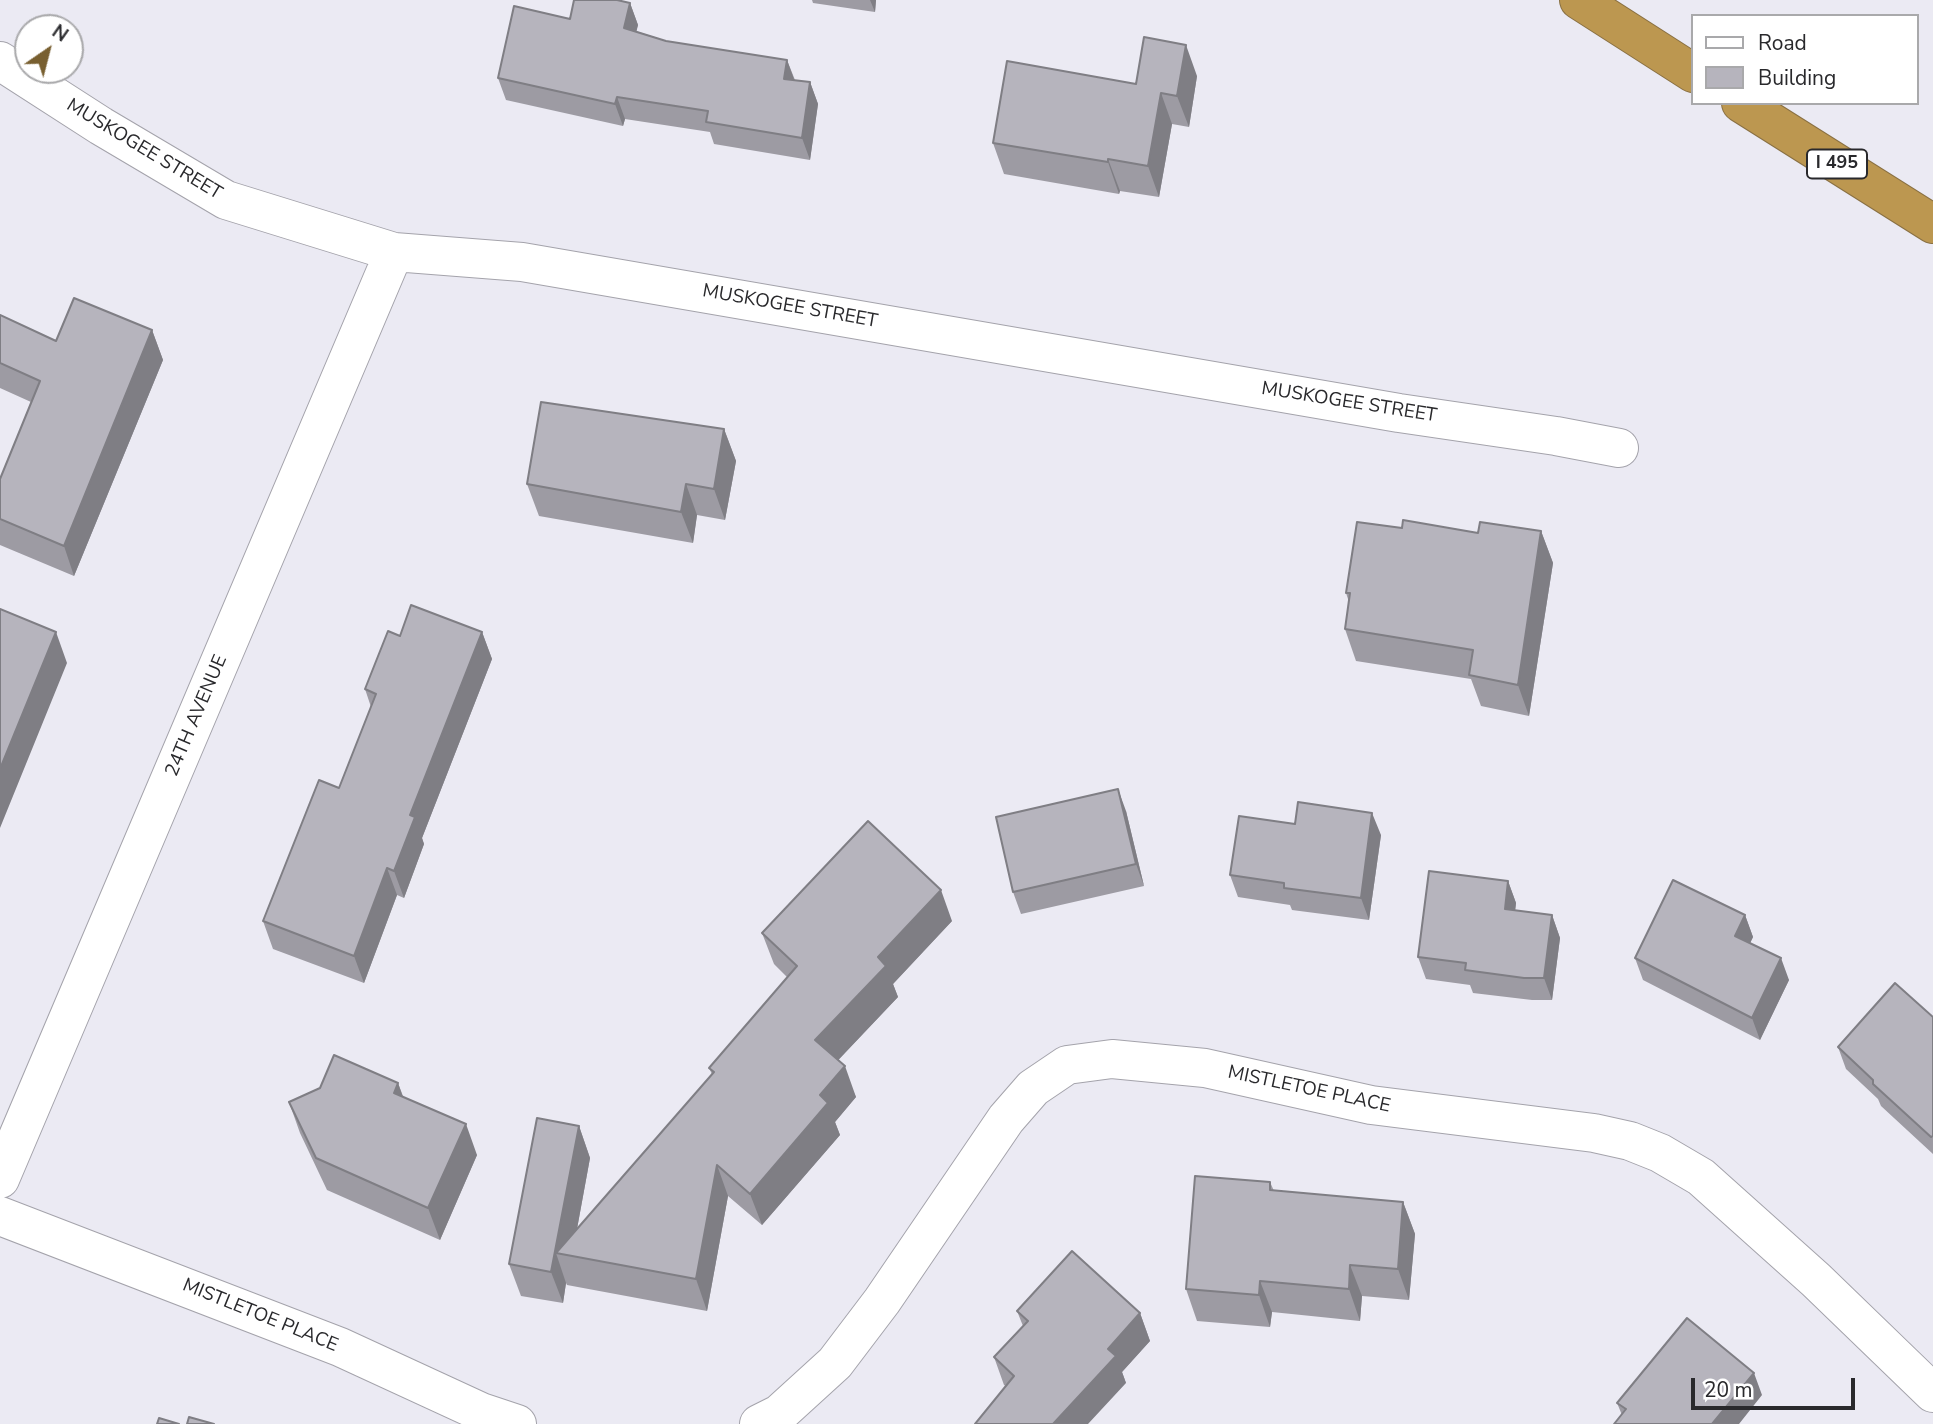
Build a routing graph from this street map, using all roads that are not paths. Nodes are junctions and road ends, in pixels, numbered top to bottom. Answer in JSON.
{"nodes":[{"id":1,"x":1579,"y":0,"type":"edge"},
{"id":2,"x":0,"y":61,"type":"edge"},
{"id":3,"x":1692,"y":72,"type":"edge"},
{"id":4,"x":1744,"y":105,"type":"edge"},
{"id":5,"x":1933,"y":223,"type":"edge"},
{"id":6,"x":394,"y":252,"type":"junction"},
{"id":7,"x":1619,"y":448,"type":"dead end"},
{"id":8,"x":0,"y":1180,"type":"edge"},
{"id":9,"x":0,"y":1216,"type":"edge"},
{"id":10,"x":1933,"y":1393,"type":"edge"},
{"id":11,"x":517,"y":1424,"type":"edge"},
{"id":12,"x":759,"y":1424,"type":"edge"}],
"edges":[{"from":1,"to":3,"type":"highway"},
{"from":2,"to":6,"type":"street","name":"MUSKOGEE STREET"},
{"from":4,"to":5,"type":"highway","number":"I 495"},
{"from":6,"to":7,"type":"street","name":"MUSKOGEE STREET"},
{"from":6,"to":8,"type":"street","name":"24TH AVENUE"},
{"from":9,"to":11,"type":"street","name":"MISTLETOE PLACE"},
{"from":10,"to":12,"type":"street","name":"MISTLETOE PLACE"}]}
